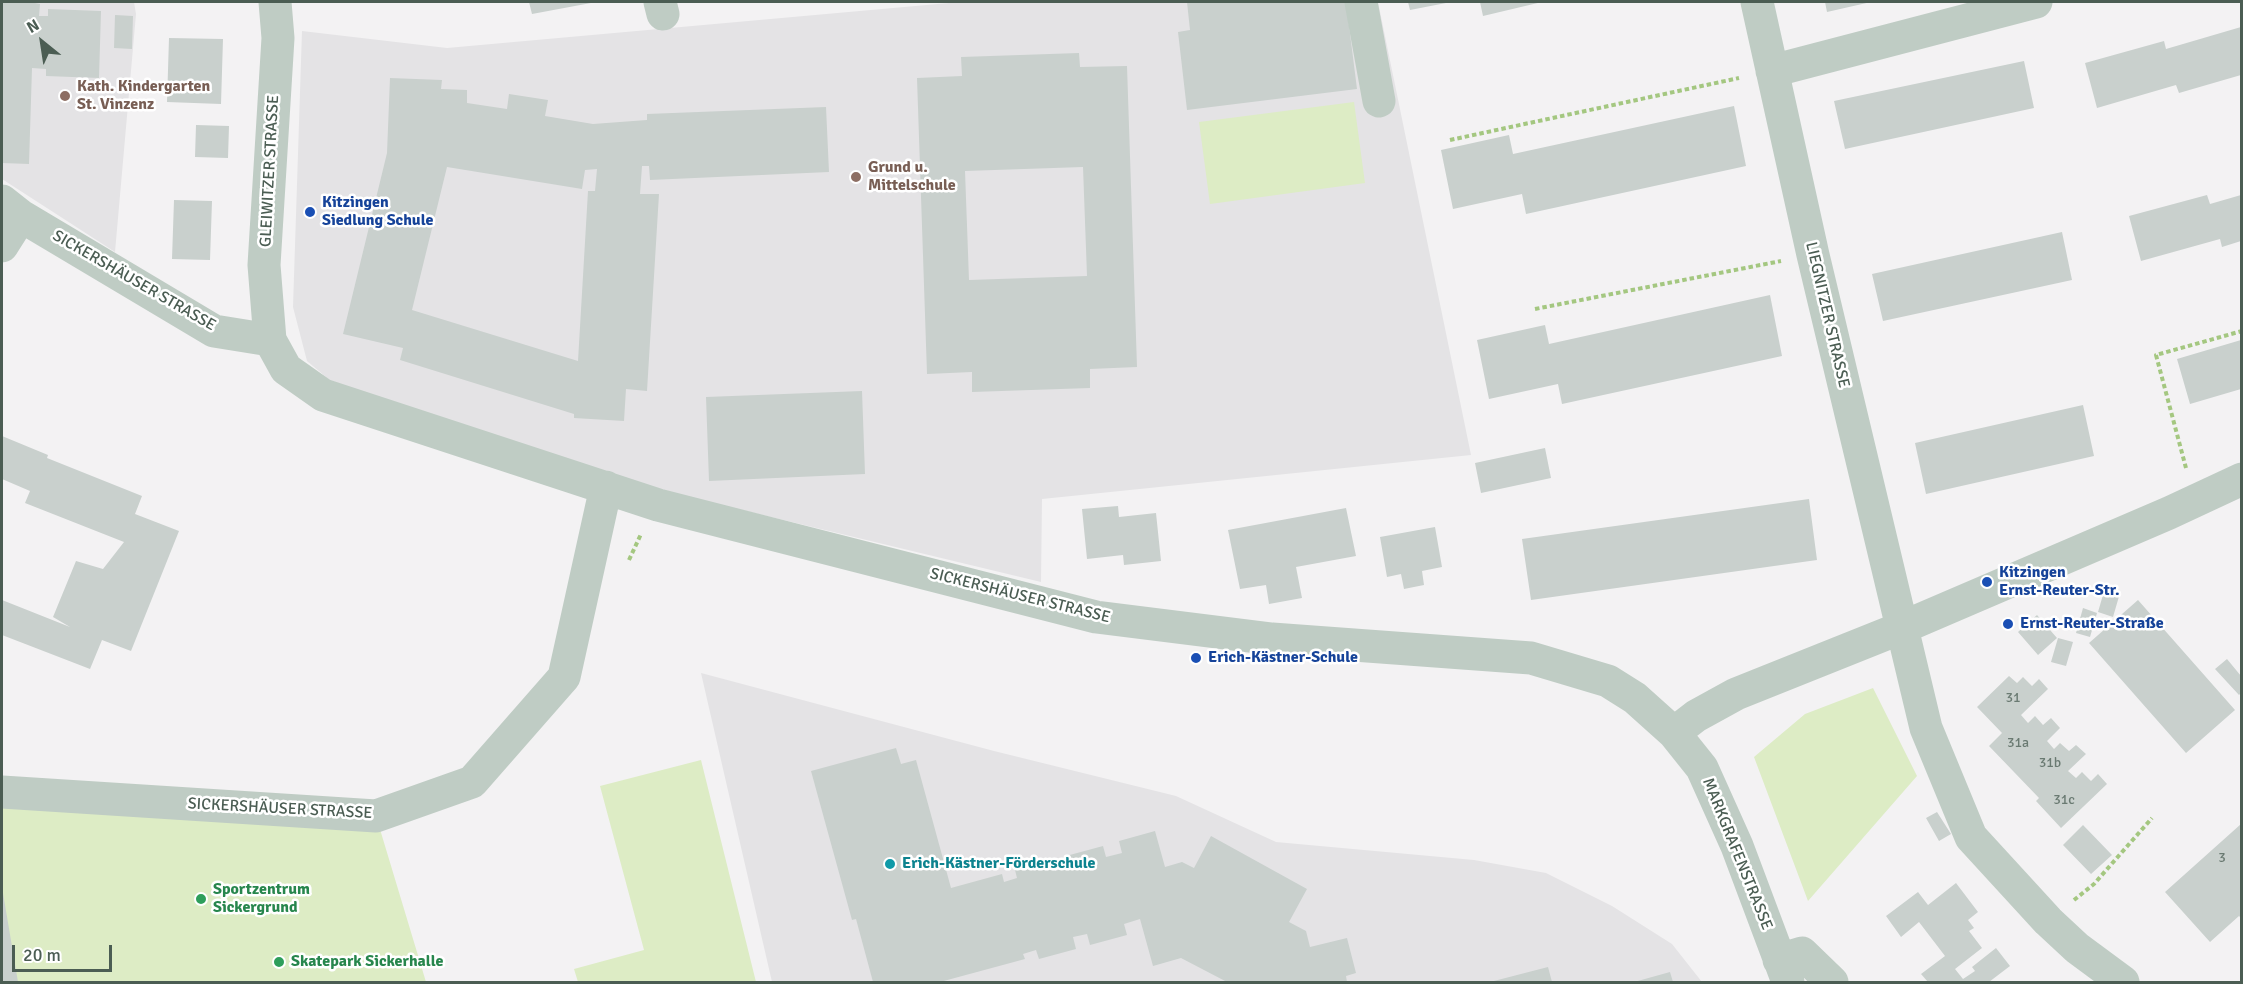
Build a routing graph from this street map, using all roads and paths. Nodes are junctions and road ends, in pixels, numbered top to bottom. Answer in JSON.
{"nodes":[{"id":1,"x":274,"y":2,"type":"edge"},
{"id":2,"x":1361,"y":2,"type":"edge"},
{"id":3,"x":1757,"y":2,"type":"edge"},
{"id":4,"x":2036,"y":2,"type":"edge"},
{"id":5,"x":1772,"y":71,"type":"junction"},
{"id":6,"x":1379,"y":101,"type":"dead end"},
{"id":7,"x":1450,"y":140,"type":"dead end"},
{"id":8,"x":11,"y":209,"type":"edge"},
{"id":9,"x":2,"y":246,"type":"edge"},
{"id":10,"x":1813,"y":255,"type":"junction"},
{"id":11,"x":1535,"y":309,"type":"dead end"},
{"id":12,"x":2241,"y":331,"type":"edge"},
{"id":13,"x":270,"y":340,"type":"junction"},
{"id":14,"x":2241,"y":479,"type":"edge"},
{"id":15,"x":606,"y":488,"type":"junction"},
{"id":16,"x":2194,"y":501,"type":"junction"},
{"id":17,"x":1901,"y":628,"type":"junction"},
{"id":18,"x":1674,"y":733,"type":"junction"},
{"id":19,"x":2,"y":792,"type":"edge"},
{"id":20,"x":2152,"y":818,"type":"dead end"},
{"id":21,"x":2048,"y":921,"type":"junction"},
{"id":22,"x":1784,"y":971,"type":"edge"},
{"id":23,"x":1832,"y":982,"type":"edge"},
{"id":24,"x":2123,"y":982,"type":"edge"}],
"edges":[{"from":1,"to":13,"type":"street","name":"GLEIWITZER STRASSE"},
{"from":2,"to":6,"type":"street"},
{"from":3,"to":5,"type":"street","name":"LIEGNITZER STRASSE"},
{"from":4,"to":5,"type":"street"},
{"from":5,"to":7,"type":"path"},
{"from":5,"to":10,"type":"street","name":"LIEGNITZER STRASSE"},
{"from":8,"to":9,"type":"street","name":"SICKERSHÄUSER STRASSE"},
{"from":8,"to":13,"type":"street","name":"SICKERSHÄUSER STRASSE"},
{"from":10,"to":11,"type":"path"},
{"from":10,"to":17,"type":"street","name":"LIEGNITZER STRASSE"},
{"from":12,"to":16,"type":"path"},
{"from":13,"to":15,"type":"street","name":"SICKERSHÄUSER STRASSE"},
{"from":14,"to":16,"type":"street"},
{"from":15,"to":18,"type":"street","name":"SICKERSHÄUSER STRASSE"},
{"from":15,"to":19,"type":"street","name":"SICKERSHÄUSER STRASSE"},
{"from":16,"to":17,"type":"street"},
{"from":17,"to":18,"type":"street"},
{"from":17,"to":21,"type":"street","name":"LIEGNITZER STRASSE"},
{"from":18,"to":22,"type":"street","name":"MARKGRAFENSTRASSE"},
{"from":20,"to":21,"type":"path"},
{"from":21,"to":24,"type":"street","name":"LIEGNITZER STRASSE"},
{"from":22,"to":23,"type":"street"}]}
